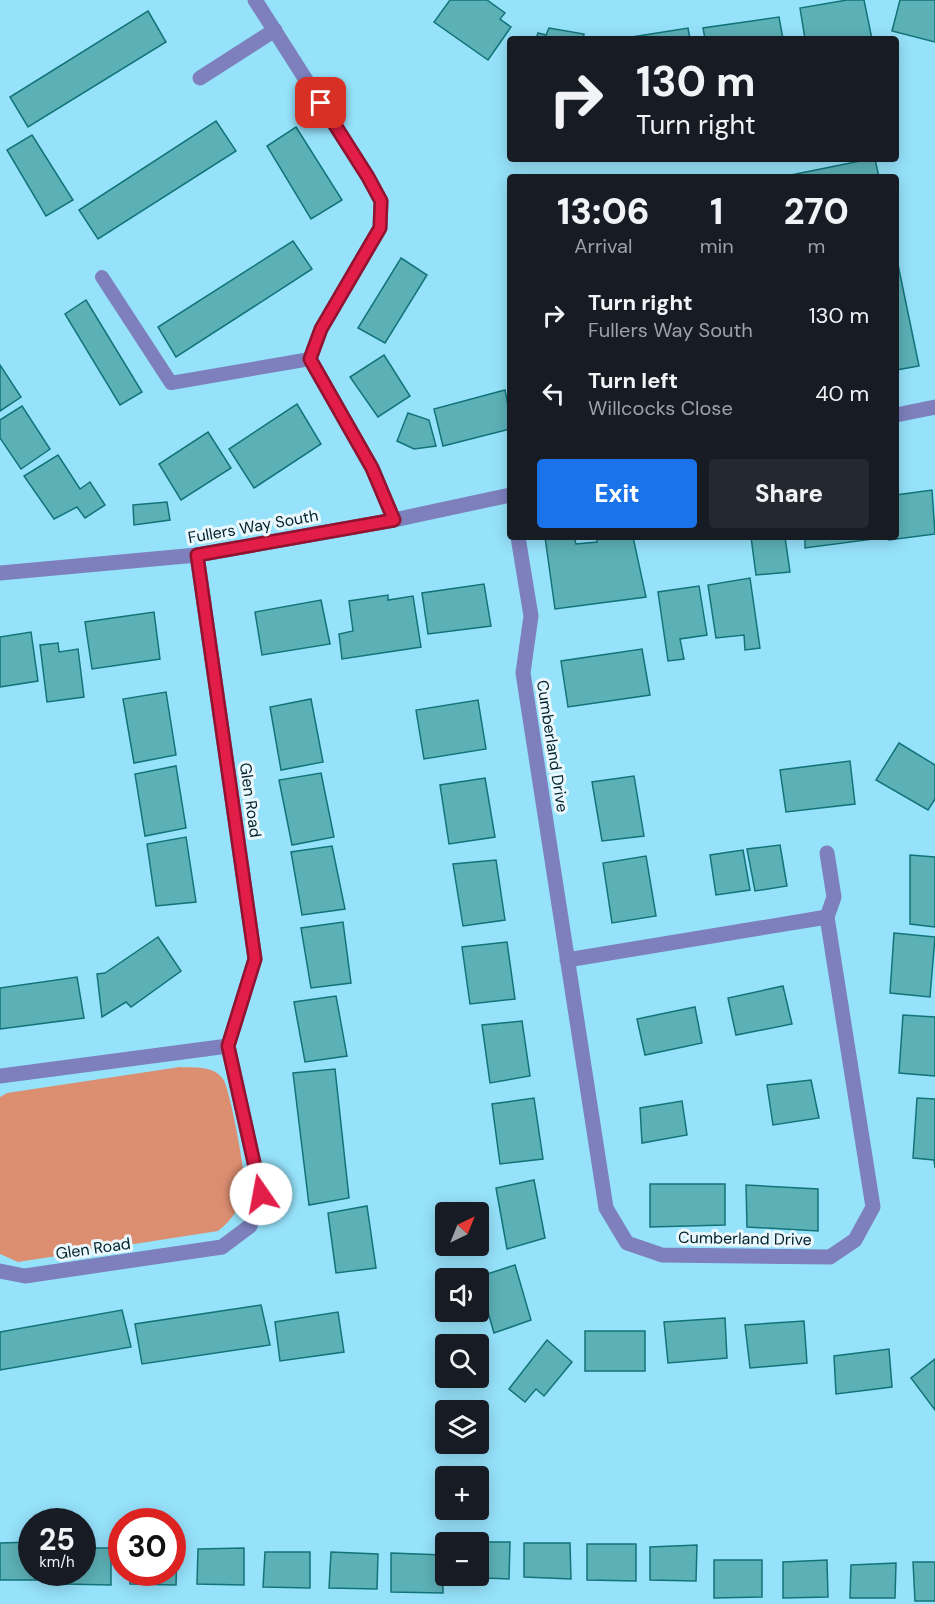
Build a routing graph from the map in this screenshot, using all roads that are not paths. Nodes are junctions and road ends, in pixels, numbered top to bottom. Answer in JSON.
{"nodes":[{"id":1,"x":255,"y":0,"type":"edge"},
{"id":2,"x":275,"y":30,"type":"junction"},
{"id":3,"x":200,"y":78,"type":"dead end"},
{"id":4,"x":102,"y":277,"type":"dead end"},
{"id":5,"x":310,"y":359,"type":"junction"},
{"id":6,"x":935,"y":407,"type":"edge"},
{"id":7,"x":899,"y":414,"type":"edge"},
{"id":8,"x":507,"y":496,"type":"edge"},
{"id":9,"x":394,"y":520,"type":"junction"},
{"id":10,"x":518,"y":540,"type":"edge"},
{"id":11,"x":197,"y":555,"type":"junction"},
{"id":12,"x":0,"y":573,"type":"edge"},
{"id":13,"x":827,"y":853,"type":"dead end"},
{"id":14,"x":827,"y":917,"type":"junction"},
{"id":15,"x":567,"y":960,"type":"junction"},
{"id":16,"x":228,"y":1046,"type":"junction"},
{"id":17,"x":0,"y":1076,"type":"edge"},
{"id":18,"x":0,"y":1271,"type":"edge"}],
"edges":[{"from":1,"to":2,"type":"street"},
{"from":2,"to":3,"type":"street"},
{"from":2,"to":5,"type":"street"},
{"from":4,"to":5,"type":"lane"},
{"from":5,"to":9,"type":"street"},
{"from":6,"to":7,"type":"street"},
{"from":8,"to":9,"type":"street","name":"Fullers Way South"},
{"from":9,"to":11,"type":"street","name":"Fullers Way South"},
{"from":10,"to":15,"type":"street","name":"Cumberland Drive"},
{"from":11,"to":12,"type":"street","name":"Fullers Way South"},
{"from":11,"to":16,"type":"street","name":"Glen Road"},
{"from":13,"to":14,"type":"street","name":"Cumberland Drive"},
{"from":14,"to":15,"type":"street"},
{"from":14,"to":15,"type":"street","name":"Cumberland Drive"},
{"from":16,"to":17,"type":"street"},
{"from":16,"to":18,"type":"street","name":"Glen Road"}]}
